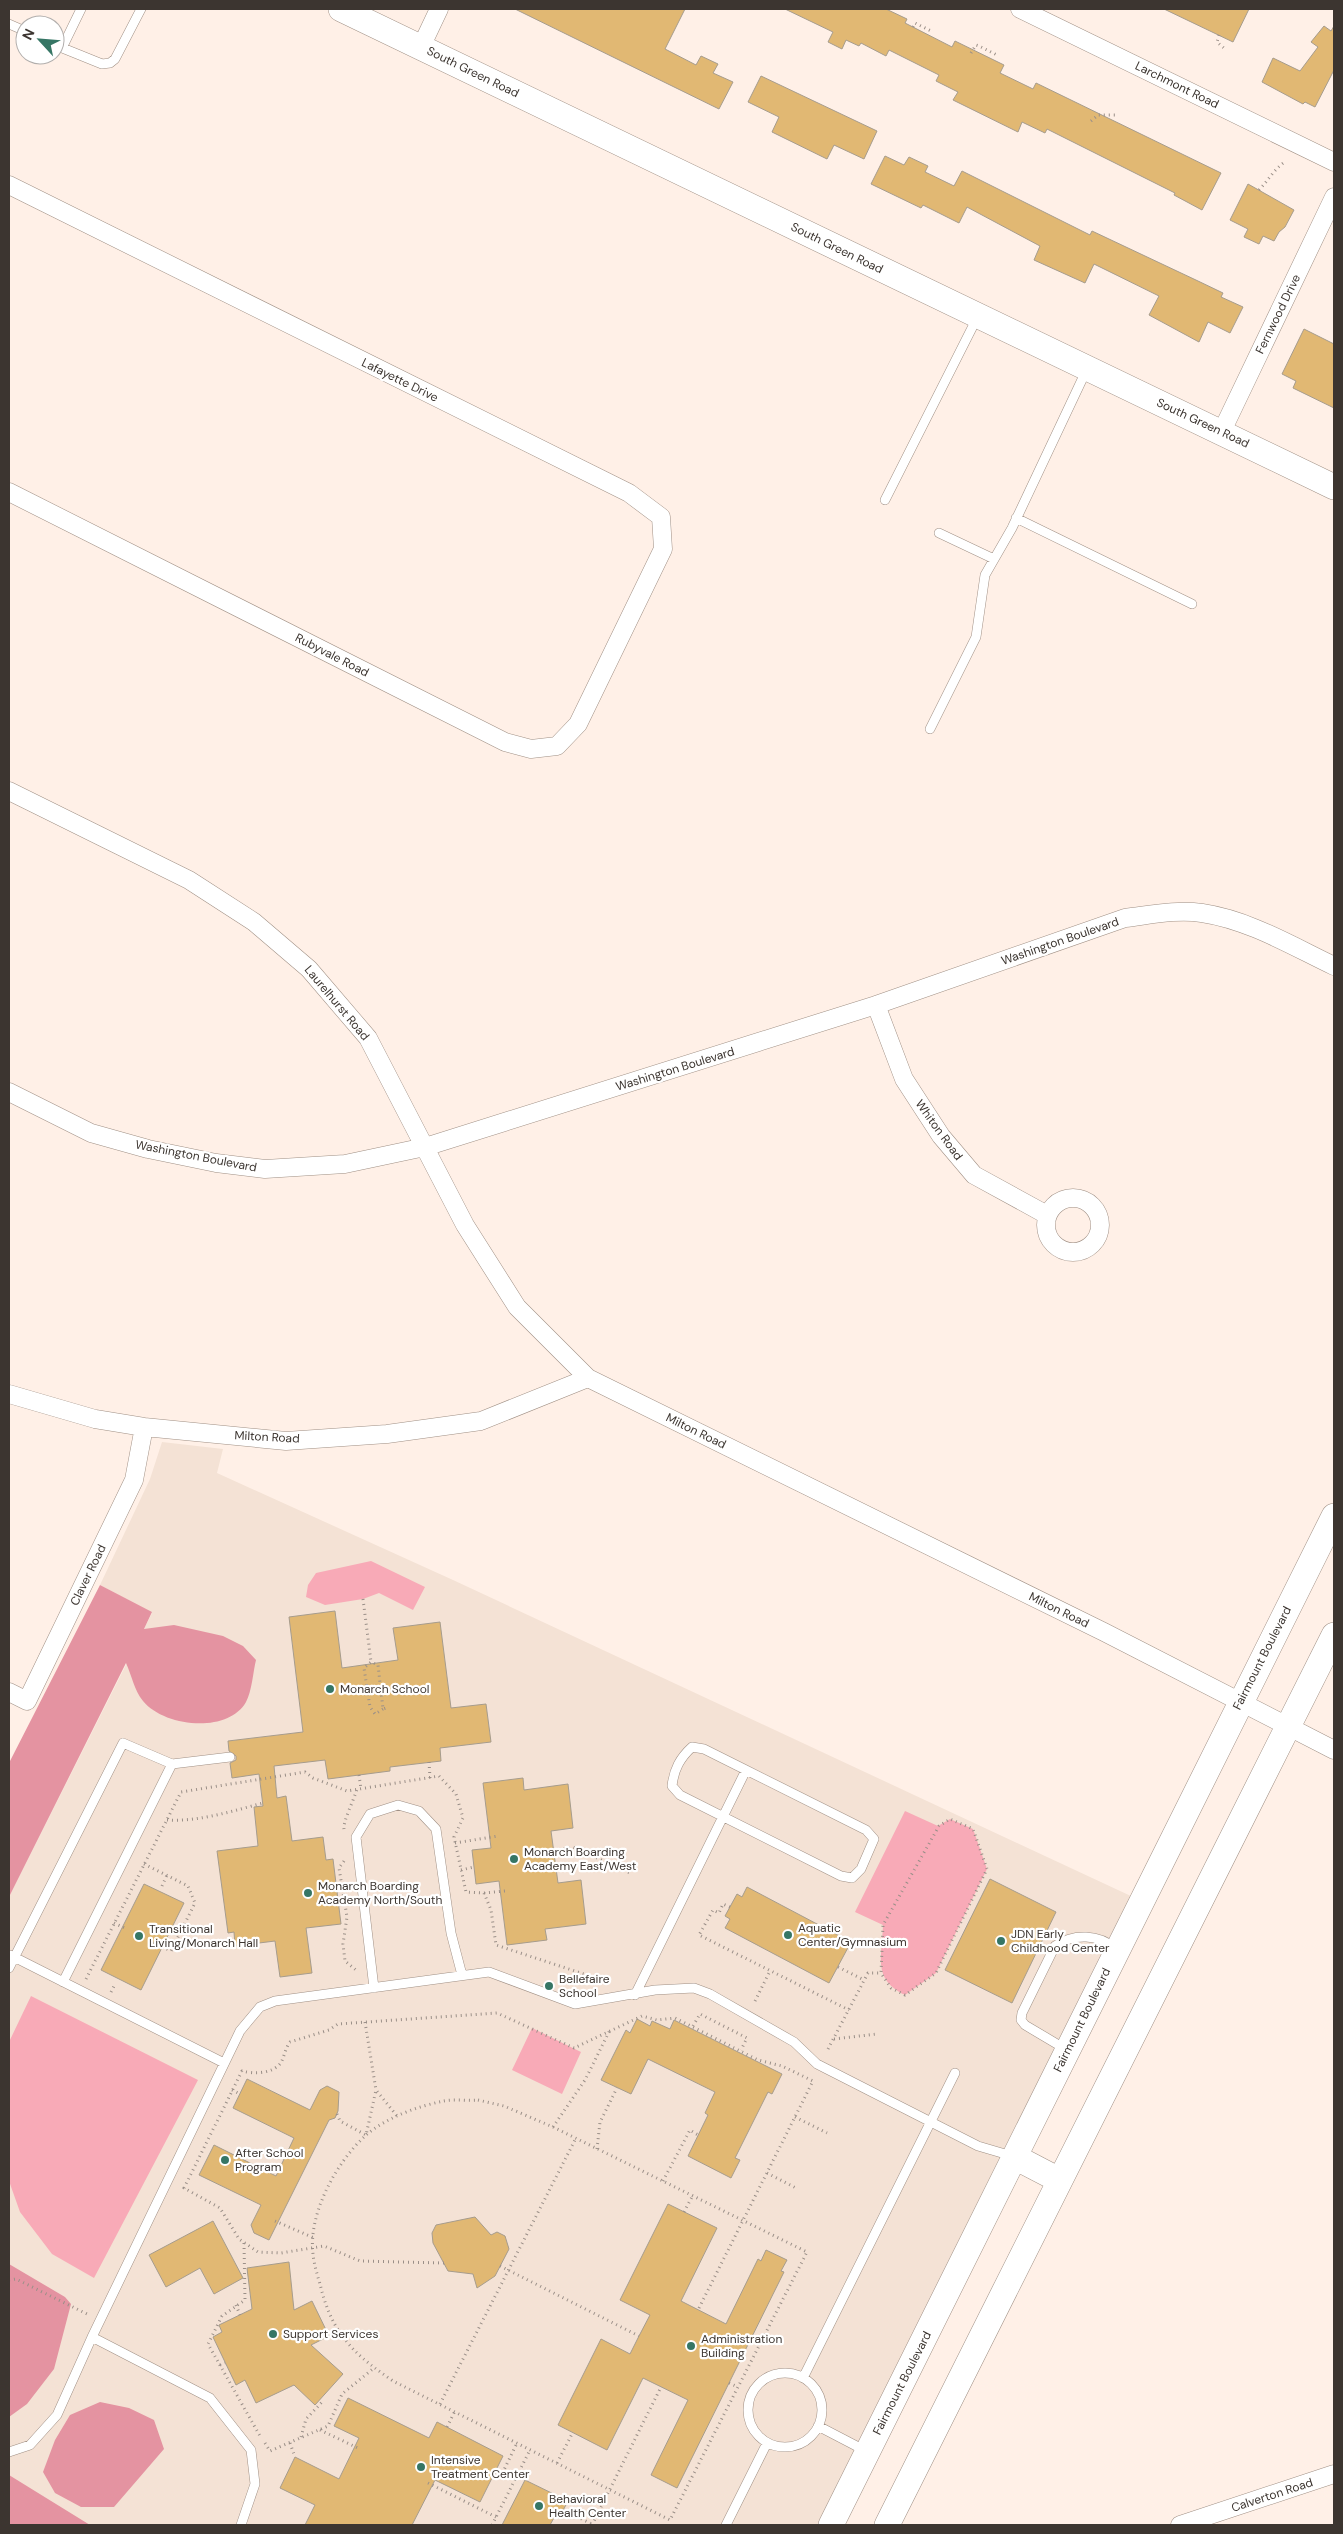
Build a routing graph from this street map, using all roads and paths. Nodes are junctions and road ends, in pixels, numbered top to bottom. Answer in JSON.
{"nodes":[{"id":1,"x":81,"y":9,"type":"edge"},
{"id":2,"x":141,"y":9,"type":"edge"},
{"id":3,"x":341,"y":9,"type":"edge"},
{"id":4,"x":439,"y":9,"type":"edge"},
{"id":5,"x":1020,"y":9,"type":"edge"},
{"id":6,"x":913,"y":27,"type":"dead end"},
{"id":7,"x":931,"y":31,"type":"dead end"},
{"id":8,"x":65,"y":35,"type":"edge"},
{"id":9,"x":1219,"y":35,"type":"dead end"},
{"id":10,"x":421,"y":47,"type":"junction"},
{"id":11,"x":65,"y":49,"type":"edge"},
{"id":12,"x":1224,"y":49,"type":"dead end"},
{"id":13,"x":971,"y":53,"type":"dead end"},
{"id":14,"x":997,"y":55,"type":"dead end"},
{"id":15,"x":1118,"y":115,"type":"dead end"},
{"id":16,"x":1092,"y":122,"type":"dead end"},
{"id":17,"x":1285,"y":162,"type":"dead end"},
{"id":18,"x":1334,"y":162,"type":"edge"},
{"id":19,"x":9,"y":185,"type":"edge"},
{"id":20,"x":1259,"y":190,"type":"dead end"},
{"id":21,"x":1334,"y":197,"type":"edge"},
{"id":22,"x":978,"y":316,"type":"junction"},
{"id":23,"x":1088,"y":369,"type":"junction"},
{"id":24,"x":1222,"y":431,"type":"junction"},
{"id":25,"x":1334,"y":487,"type":"edge"},
{"id":26,"x":9,"y":492,"type":"edge"},
{"id":27,"x":884,"y":500,"type":"dead end"},
{"id":28,"x":1016,"y":518,"type":"junction"},
{"id":29,"x":939,"y":533,"type":"dead end"},
{"id":30,"x":994,"y":559,"type":"junction"},
{"id":31,"x":1192,"y":604,"type":"dead end"},
{"id":32,"x":615,"y":648,"type":"joint"},
{"id":33,"x":930,"y":728,"type":"dead end"},
{"id":34,"x":9,"y":790,"type":"edge"},
{"id":35,"x":1334,"y":966,"type":"edge"},
{"id":36,"x":876,"y":1005,"type":"junction"},
{"id":37,"x":9,"y":1092,"type":"edge"},
{"id":38,"x":425,"y":1147,"type":"junction"},
{"id":39,"x":1047,"y":1215,"type":"dead end"},
{"id":40,"x":588,"y":1378,"type":"junction"},
{"id":41,"x":9,"y":1394,"type":"edge"},
{"id":42,"x":144,"y":1426,"type":"junction"},
{"id":43,"x":1334,"y":1516,"type":"edge"},
{"id":44,"x":363,"y":1598,"type":"dead end"},
{"id":45,"x":1334,"y":1635,"type":"edge"},
{"id":46,"x":371,"y":1662,"type":"junction"},
{"id":47,"x":9,"y":1692,"type":"edge"},
{"id":48,"x":1240,"y":1703,"type":"junction"},
{"id":49,"x":389,"y":1707,"type":"dead end"},
{"id":50,"x":383,"y":1709,"type":"junction"},
{"id":51,"x":1288,"y":1727,"type":"junction"},
{"id":52,"x":1334,"y":1750,"type":"edge"},
{"id":53,"x":230,"y":1757,"type":"dead end"},
{"id":54,"x":429,"y":1762,"type":"dead end"},
{"id":55,"x":172,"y":1764,"type":"junction"},
{"id":56,"x":746,"y":1770,"type":"junction"},
{"id":57,"x":359,"y":1776,"type":"dead end"},
{"id":58,"x":430,"y":1778,"type":"junction"},
{"id":59,"x":361,"y":1789,"type":"junction"},
{"id":60,"x":263,"y":1803,"type":"dead end"},
{"id":61,"x":722,"y":1817,"type":"junction"},
{"id":62,"x":168,"y":1820,"type":"junction"},
{"id":63,"x":498,"y":1836,"type":"dead end"},
{"id":64,"x":455,"y":1843,"type":"junction"},
{"id":65,"x":554,"y":1851,"type":"dead end"},
{"id":66,"x":144,"y":1864,"type":"junction"},
{"id":67,"x":474,"y":1867,"type":"dead end"},
{"id":68,"x":461,"y":1870,"type":"junction"},
{"id":69,"x":632,"y":1874,"type":"dead end"},
{"id":70,"x":167,"y":1876,"type":"junction"},
{"id":71,"x":162,"y":1886,"type":"dead end"},
{"id":72,"x":505,"y":1891,"type":"dead end"},
{"id":73,"x":484,"y":1893,"type":"junction"},
{"id":74,"x":730,"y":1907,"type":"dead end"},
{"id":75,"x":114,"y":1923,"type":"junction"},
{"id":76,"x":127,"y":1929,"type":"dead end"},
{"id":77,"x":152,"y":1942,"type":"dead end"},
{"id":78,"x":1117,"y":1949,"type":"junction"},
{"id":79,"x":11,"y":1956,"type":"edge"},
{"id":80,"x":838,"y":1967,"type":"dead end"},
{"id":81,"x":9,"y":1968,"type":"edge"},
{"id":82,"x":770,"y":1971,"type":"junction"},
{"id":83,"x":881,"y":1973,"type":"junction"},
{"id":84,"x":462,"y":1975,"type":"junction"},
{"id":85,"x":590,"y":1976,"type":"dead end"},
{"id":86,"x":864,"y":1980,"type":"junction"},
{"id":87,"x":63,"y":1982,"type":"junction"},
{"id":88,"x":374,"y":1988,"type":"junction"},
{"id":89,"x":80,"y":1991,"type":"junction"},
{"id":90,"x":635,"y":1995,"type":"junction"},
{"id":91,"x":755,"y":2002,"type":"dead end"},
{"id":92,"x":849,"y":2010,"type":"junction"},
{"id":93,"x":365,"y":2022,"type":"junction"},
{"id":94,"x":693,"y":2026,"type":"junction"},
{"id":95,"x":611,"y":2030,"type":"junction"},
{"id":96,"x":877,"y":2034,"type":"dead end"},
{"id":97,"x":834,"y":2039,"type":"junction"},
{"id":98,"x":828,"y":2049,"type":"dead end"},
{"id":99,"x":741,"y":2050,"type":"junction"},
{"id":100,"x":1068,"y":2050,"type":"junction"},
{"id":101,"x":224,"y":2063,"type":"junction"},
{"id":102,"x":955,"y":2073,"type":"dead end"},
{"id":103,"x":617,"y":2088,"type":"dead end"},
{"id":104,"x":232,"y":2090,"type":"junction"},
{"id":105,"x":376,"y":2090,"type":"junction"},
{"id":106,"x":240,"y":2094,"type":"dead end"},
{"id":107,"x":337,"y":2114,"type":"dead end"},
{"id":108,"x":397,"y":2116,"type":"junction"},
{"id":109,"x":795,"y":2117,"type":"junction"},
{"id":110,"x":931,"y":2122,"type":"junction"},
{"id":111,"x":553,"y":2127,"type":"junction"},
{"id":112,"x":826,"y":2134,"type":"dead end"},
{"id":113,"x":366,"y":2135,"type":"junction"},
{"id":114,"x":698,"y":2135,"type":"dead end"},
{"id":115,"x":576,"y":2138,"type":"junction"},
{"id":116,"x":597,"y":2149,"type":"junction"},
{"id":117,"x":1015,"y":2157,"type":"junction"},
{"id":118,"x":767,"y":2173,"type":"junction"},
{"id":119,"x":1059,"y":2180,"type":"junction"},
{"id":120,"x":663,"y":2181,"type":"junction"},
{"id":121,"x":796,"y":2188,"type":"dead end"},
{"id":122,"x":692,"y":2196,"type":"junction"},
{"id":123,"x":684,"y":2212,"type":"dead end"},
{"id":124,"x":743,"y":2220,"type":"junction"},
{"id":125,"x":275,"y":2221,"type":"dead end"},
{"id":126,"x":314,"y":2238,"type":"junction"},
{"id":127,"x":244,"y":2242,"type":"junction"},
{"id":128,"x":314,"y":2247,"type":"junction"},
{"id":129,"x":444,"y":2263,"type":"dead end"},
{"id":130,"x":500,"y":2266,"type":"dead end"},
{"id":131,"x":509,"y":2270,"type":"junction"},
{"id":132,"x":9,"y":2280,"type":"edge"},
{"id":133,"x":236,"y":2306,"type":"junction"},
{"id":134,"x":698,"y":2310,"type":"dead end"},
{"id":135,"x":240,"y":2315,"type":"dead end"},
{"id":136,"x":100,"y":2320,"type":"junction"},
{"id":137,"x":639,"y":2336,"type":"dead end"},
{"id":138,"x":92,"y":2337,"type":"junction"},
{"id":139,"x":225,"y":2363,"type":"dead end"},
{"id":140,"x":220,"y":2365,"type":"junction"},
{"id":141,"x":374,"y":2368,"type":"junction"},
{"id":142,"x":803,"y":2378,"type":"junction"},
{"id":143,"x":729,"y":2383,"type":"dead end"},
{"id":144,"x":661,"y":2386,"type":"dead end"},
{"id":145,"x":738,"y":2387,"type":"junction"},
{"id":146,"x":323,"y":2401,"type":"dead end"},
{"id":147,"x":440,"y":2404,"type":"junction"},
{"id":148,"x":455,"y":2412,"type":"junction"},
{"id":149,"x":818,"y":2426,"type":"junction"},
{"id":150,"x":447,"y":2427,"type":"dead end"},
{"id":151,"x":319,"y":2430,"type":"junction"},
{"id":152,"x":572,"y":2432,"type":"dead end"},
{"id":153,"x":301,"y":2438,"type":"junction"},
{"id":154,"x":290,"y":2443,"type":"junction"},
{"id":155,"x":517,"y":2443,"type":"junction"},
{"id":156,"x":768,"y":2443,"type":"junction"},
{"id":157,"x":360,"y":2449,"type":"dead end"},
{"id":158,"x":530,"y":2450,"type":"junction"},
{"id":159,"x":9,"y":2452,"type":"edge"},
{"id":160,"x":868,"y":2452,"type":"junction"},
{"id":161,"x":295,"y":2457,"type":"dead end"},
{"id":162,"x":557,"y":2463,"type":"junction"},
{"id":163,"x":495,"y":2473,"type":"dead end"},
{"id":164,"x":1334,"y":2474,"type":"edge"},
{"id":165,"x":428,"y":2482,"type":"dead end"},
{"id":166,"x":610,"y":2490,"type":"junction"},
{"id":167,"x":563,"y":2510,"type":"dead end"},
{"id":168,"x":496,"y":2517,"type":"junction"},
{"id":169,"x":241,"y":2525,"type":"edge"},
{"id":170,"x":492,"y":2525,"type":"edge"},
{"id":171,"x":592,"y":2525,"type":"edge"},
{"id":172,"x":726,"y":2525,"type":"edge"},
{"id":173,"x":831,"y":2525,"type":"edge"},
{"id":174,"x":887,"y":2525,"type":"edge"},
{"id":175,"x":1180,"y":2525,"type":"edge"}],
"edges":[{"from":1,"to":8,"type":"lane"},
{"from":2,"to":11,"type":"lane"},
{"from":3,"to":10,"type":"main road","name":"South Green Road"},
{"from":4,"to":10,"type":"street"},
{"from":5,"to":18,"type":"street","name":"Larchmont Road"},
{"from":6,"to":7,"type":"path"},
{"from":9,"to":12,"type":"path"},
{"from":10,"to":22,"type":"main road","name":"South Green Road"},
{"from":13,"to":14,"type":"path"},
{"from":15,"to":16,"type":"path"},
{"from":17,"to":20,"type":"path"},
{"from":19,"to":32,"type":"street","name":"Lafayette Drive"},
{"from":21,"to":24,"type":"street","name":"Fernwood Drive"},
{"from":22,"to":23,"type":"main road","name":"South Green Road"},
{"from":22,"to":27,"type":"lane"},
{"from":23,"to":24,"type":"main road","name":"South Green Road"},
{"from":23,"to":28,"type":"lane"},
{"from":24,"to":25,"type":"main road","name":"South Green Road"},
{"from":26,"to":32,"type":"street","name":"Rubyvale Road"},
{"from":28,"to":30,"type":"lane"},
{"from":28,"to":31,"type":"lane"},
{"from":29,"to":30,"type":"lane"},
{"from":30,"to":33,"type":"lane"},
{"from":34,"to":38,"type":"street","name":"Laurelhurst Road"},
{"from":35,"to":36,"type":"street","name":"Washington Boulevard"},
{"from":36,"to":38,"type":"street","name":"Washington Boulevard"},
{"from":36,"to":39,"type":"street","name":"Whiton Road"},
{"from":37,"to":38,"type":"street","name":"Washington Boulevard"},
{"from":38,"to":40,"type":"street","name":"Laurelhurst Road"},
{"from":40,"to":42,"type":"street","name":"Milton Road"},
{"from":40,"to":48,"type":"street","name":"Milton Road"},
{"from":41,"to":42,"type":"street","name":"Milton Road"},
{"from":42,"to":47,"type":"street","name":"Claver Road"},
{"from":43,"to":48,"type":"main road","name":"Fairmount Boulevard"},
{"from":44,"to":46,"type":"path"},
{"from":45,"to":51,"type":"main road"},
{"from":46,"to":50,"type":"path"},
{"from":46,"to":50,"type":"path"},
{"from":48,"to":51,"type":"street","name":"Milton Road"},
{"from":48,"to":78,"type":"main road","name":"Fairmount Boulevard"},
{"from":49,"to":50,"type":"path"},
{"from":51,"to":52,"type":"street","name":"Milton Road"},
{"from":51,"to":119,"type":"main road"},
{"from":53,"to":55,"type":"lane"},
{"from":54,"to":58,"type":"path"},
{"from":55,"to":79,"type":"lane"},
{"from":55,"to":87,"type":"lane"},
{"from":56,"to":61,"type":"lane"},
{"from":56,"to":61,"type":"lane"},
{"from":56,"to":61,"type":"lane"},
{"from":57,"to":59,"type":"path"},
{"from":58,"to":59,"type":"path"},
{"from":58,"to":64,"type":"path"},
{"from":59,"to":62,"type":"path"},
{"from":60,"to":62,"type":"path"},
{"from":61,"to":90,"type":"lane"},
{"from":62,"to":66,"type":"path"},
{"from":63,"to":64,"type":"path"},
{"from":64,"to":68,"type":"path"},
{"from":65,"to":69,"type":"path"},
{"from":66,"to":70,"type":"path"},
{"from":66,"to":75,"type":"path"},
{"from":67,"to":68,"type":"path"},
{"from":68,"to":73,"type":"path"},
{"from":70,"to":71,"type":"path"},
{"from":70,"to":77,"type":"path"},
{"from":72,"to":73,"type":"path"},
{"from":73,"to":85,"type":"path"},
{"from":74,"to":82,"type":"path"},
{"from":75,"to":76,"type":"path"},
{"from":75,"to":89,"type":"path"},
{"from":78,"to":100,"type":"main road","name":"Fairmount Boulevard"},
{"from":78,"to":100,"type":"lane"},
{"from":79,"to":81,"type":"lane"},
{"from":79,"to":87,"type":"lane"},
{"from":80,"to":86,"type":"path"},
{"from":82,"to":91,"type":"path"},
{"from":82,"to":92,"type":"path"},
{"from":83,"to":83,"type":"path"},
{"from":83,"to":86,"type":"path"},
{"from":84,"to":88,"type":"lane"},
{"from":84,"to":88,"type":"lane"},
{"from":84,"to":90,"type":"lane"},
{"from":86,"to":92,"type":"path"},
{"from":87,"to":89,"type":"lane"},
{"from":88,"to":101,"type":"lane"},
{"from":89,"to":101,"type":"lane"},
{"from":90,"to":110,"type":"lane"},
{"from":92,"to":97,"type":"path"},
{"from":93,"to":95,"type":"path"},
{"from":93,"to":104,"type":"path"},
{"from":93,"to":105,"type":"path"},
{"from":94,"to":95,"type":"path"},
{"from":94,"to":99,"type":"path"},
{"from":94,"to":99,"type":"path"},
{"from":95,"to":111,"type":"path"},
{"from":96,"to":97,"type":"path"},
{"from":97,"to":98,"type":"path"},
{"from":99,"to":109,"type":"path"},
{"from":100,"to":117,"type":"main road","name":"Fairmount Boulevard"},
{"from":101,"to":136,"type":"lane"},
{"from":102,"to":110,"type":"lane"},
{"from":103,"to":116,"type":"path"},
{"from":104,"to":106,"type":"path"},
{"from":104,"to":127,"type":"path"},
{"from":105,"to":108,"type":"path"},
{"from":105,"to":113,"type":"path"},
{"from":107,"to":113,"type":"path"},
{"from":108,"to":111,"type":"path"},
{"from":108,"to":113,"type":"path"},
{"from":109,"to":112,"type":"path"},
{"from":109,"to":118,"type":"path"},
{"from":110,"to":117,"type":"lane"},
{"from":110,"to":142,"type":"lane"},
{"from":111,"to":115,"type":"path"},
{"from":113,"to":126,"type":"path"},
{"from":114,"to":120,"type":"path"},
{"from":115,"to":116,"type":"path"},
{"from":115,"to":131,"type":"path"},
{"from":116,"to":120,"type":"path"},
{"from":117,"to":119,"type":"main road"},
{"from":117,"to":160,"type":"main road","name":"Fairmount Boulevard"},
{"from":118,"to":121,"type":"path"},
{"from":118,"to":124,"type":"path"},
{"from":119,"to":174,"type":"main road"},
{"from":120,"to":122,"type":"path"},
{"from":122,"to":123,"type":"path"},
{"from":122,"to":124,"type":"path"},
{"from":124,"to":134,"type":"path"},
{"from":124,"to":145,"type":"path"},
{"from":125,"to":126,"type":"path"},
{"from":126,"to":128,"type":"path"},
{"from":127,"to":128,"type":"path"},
{"from":127,"to":133,"type":"path"},
{"from":128,"to":129,"type":"path"},
{"from":128,"to":141,"type":"path"},
{"from":130,"to":131,"type":"path"},
{"from":131,"to":137,"type":"path"},
{"from":131,"to":147,"type":"path"},
{"from":132,"to":136,"type":"path"},
{"from":133,"to":135,"type":"path"},
{"from":133,"to":140,"type":"path"},
{"from":136,"to":138,"type":"lane"},
{"from":138,"to":159,"type":"lane"},
{"from":138,"to":169,"type":"lane"},
{"from":139,"to":140,"type":"path"},
{"from":140,"to":154,"type":"path"},
{"from":141,"to":147,"type":"path"},
{"from":141,"to":151,"type":"path"},
{"from":142,"to":149,"type":"lane"},
{"from":142,"to":156,"type":"lane"},
{"from":143,"to":145,"type":"path"},
{"from":144,"to":166,"type":"path"},
{"from":145,"to":166,"type":"path"},
{"from":146,"to":153,"type":"path"},
{"from":147,"to":148,"type":"path"},
{"from":148,"to":150,"type":"path"},
{"from":148,"to":155,"type":"path"},
{"from":149,"to":156,"type":"lane"},
{"from":149,"to":160,"type":"lane"},
{"from":151,"to":153,"type":"path"},
{"from":151,"to":157,"type":"path"},
{"from":152,"to":162,"type":"path"},
{"from":153,"to":154,"type":"path"},
{"from":154,"to":161,"type":"path"},
{"from":155,"to":158,"type":"path"},
{"from":155,"to":163,"type":"path"},
{"from":156,"to":172,"type":"lane"},
{"from":158,"to":162,"type":"path"},
{"from":158,"to":168,"type":"path"},
{"from":160,"to":173,"type":"main road","name":"Fairmount Boulevard"},
{"from":162,"to":166,"type":"path"},
{"from":164,"to":175,"type":"street","name":"Calverton Road"},
{"from":165,"to":168,"type":"path"},
{"from":166,"to":171,"type":"path"},
{"from":167,"to":171,"type":"path"},
{"from":168,"to":170,"type":"path"}]}
